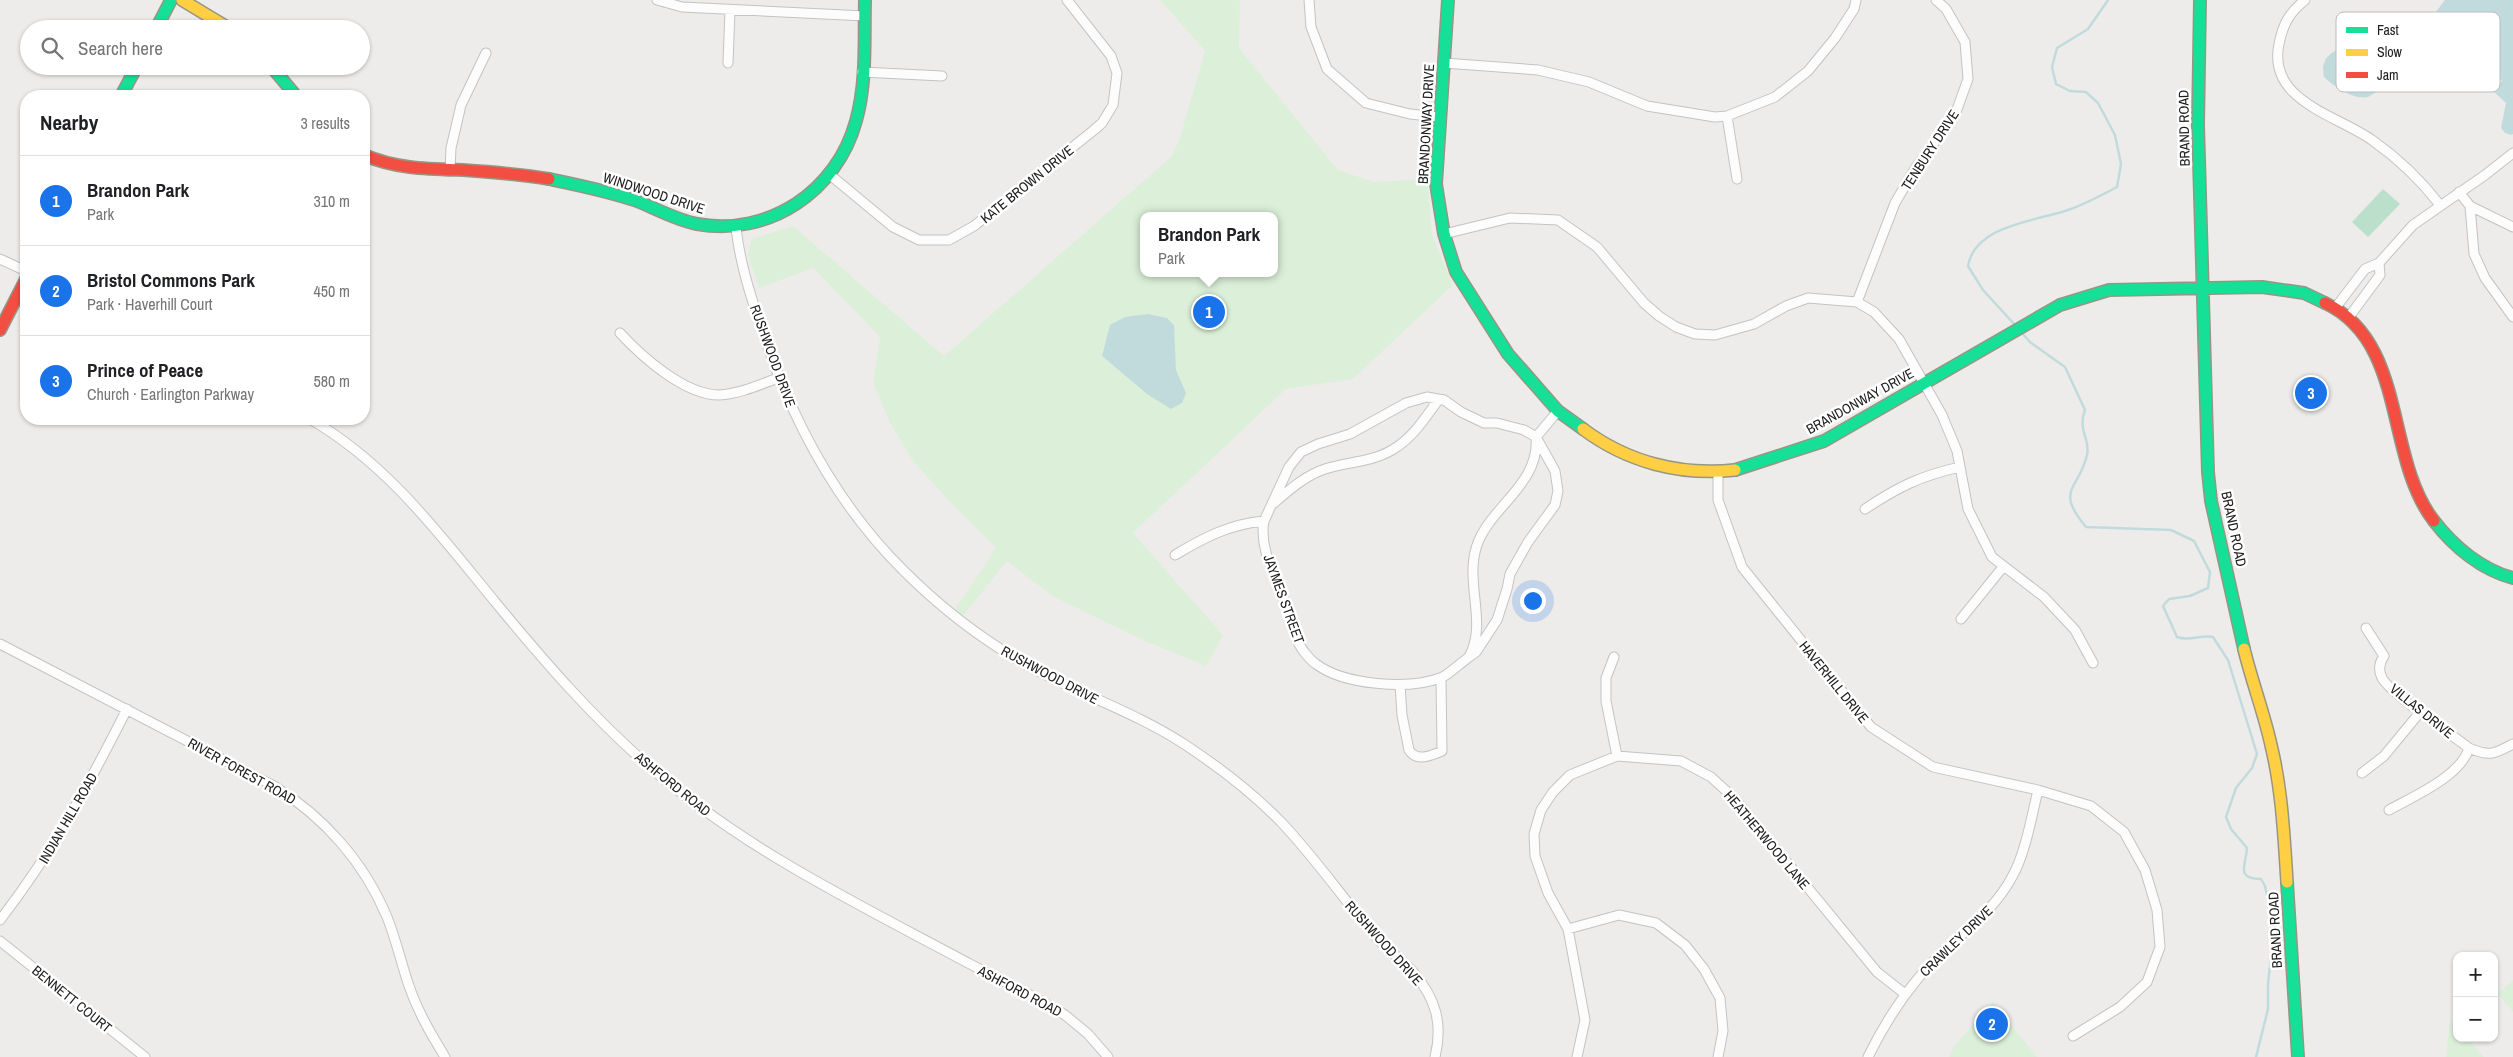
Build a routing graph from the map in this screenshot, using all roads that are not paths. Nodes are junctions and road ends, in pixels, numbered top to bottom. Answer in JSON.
{"nodes":[{"id":1,"x":171,"y":0,"type":"edge"},
{"id":2,"x":182,"y":0,"type":"edge"},
{"id":3,"x":657,"y":0,"type":"edge"},
{"id":4,"x":865,"y":0,"type":"edge"},
{"id":5,"x":1068,"y":0,"type":"edge"},
{"id":6,"x":1309,"y":0,"type":"edge"},
{"id":7,"x":1448,"y":0,"type":"edge"},
{"id":8,"x":1856,"y":0,"type":"edge"},
{"id":9,"x":1936,"y":0,"type":"edge"},
{"id":10,"x":2200,"y":0,"type":"edge"},
{"id":11,"x":2305,"y":0,"type":"edge"},
{"id":12,"x":730,"y":10,"type":"junction"},
{"id":13,"x":865,"y":16,"type":"junction"},
{"id":14,"x":161,"y":20,"type":"edge"},
{"id":15,"x":215,"y":20,"type":"edge"},
{"id":16,"x":486,"y":53,"type":"dead end"},
{"id":17,"x":728,"y":62,"type":"dead end"},
{"id":18,"x":1444,"y":64,"type":"junction"},
{"id":19,"x":862,"y":72,"type":"junction"},
{"id":20,"x":132,"y":75,"type":"edge"},
{"id":21,"x":278,"y":75,"type":"edge"},
{"id":22,"x":942,"y":76,"type":"dead end"},
{"id":23,"x":124,"y":90,"type":"edge"},
{"id":24,"x":291,"y":90,"type":"edge"},
{"id":25,"x":1439,"y":116,"type":"junction"},
{"id":26,"x":1727,"y":116,"type":"junction"},
{"id":27,"x":2513,"y":153,"type":"edge"},
{"id":28,"x":370,"y":158,"type":"edge"},
{"id":29,"x":450,"y":170,"type":"junction"},
{"id":30,"x":829,"y":174,"type":"junction"},
{"id":31,"x":1737,"y":179,"type":"dead end"},
{"id":32,"x":2460,"y":192,"type":"junction"},
{"id":33,"x":2440,"y":205,"type":"junction"},
{"id":34,"x":2470,"y":206,"type":"junction"},
{"id":35,"x":2513,"y":227,"type":"edge"},
{"id":36,"x":736,"y":228,"type":"junction"},
{"id":37,"x":1444,"y":234,"type":"junction"},
{"id":38,"x":0,"y":259,"type":"edge"},
{"id":39,"x":2379,"y":263,"type":"junction"},
{"id":40,"x":20,"y":268,"type":"edge"},
{"id":41,"x":2202,"y":288,"type":"junction"},
{"id":42,"x":20,"y":291,"type":"edge"},
{"id":43,"x":1857,"y":302,"type":"junction"},
{"id":44,"x":2336,"y":307,"type":"junction"},
{"id":45,"x":2349,"y":317,"type":"junction"},
{"id":46,"x":2513,"y":317,"type":"edge"},
{"id":47,"x":0,"y":330,"type":"edge"},
{"id":48,"x":620,"y":333,"type":"dead end"},
{"id":49,"x":778,"y":378,"type":"junction"},
{"id":50,"x":1924,"y":383,"type":"junction"},
{"id":51,"x":1439,"y":399,"type":"junction"},
{"id":52,"x":1558,"y":411,"type":"junction"},
{"id":53,"x":319,"y":425,"type":"edge"},
{"id":54,"x":1536,"y":437,"type":"junction"},
{"id":55,"x":1960,"y":467,"type":"junction"},
{"id":56,"x":1718,"y":472,"type":"junction"},
{"id":57,"x":1271,"y":506,"type":"junction"},
{"id":58,"x":1865,"y":509,"type":"dead end"},
{"id":59,"x":1264,"y":521,"type":"junction"},
{"id":60,"x":1175,"y":555,"type":"dead end"},
{"id":61,"x":2003,"y":567,"type":"junction"},
{"id":62,"x":2513,"y":578,"type":"edge"},
{"id":63,"x":1961,"y":619,"type":"dead end"},
{"id":64,"x":2366,"y":628,"type":"dead end"},
{"id":65,"x":0,"y":644,"type":"edge"},
{"id":66,"x":1614,"y":656,"type":"dead end"},
{"id":67,"x":1470,"y":657,"type":"junction"},
{"id":68,"x":2093,"y":663,"type":"dead end"},
{"id":69,"x":1441,"y":678,"type":"junction"},
{"id":70,"x":1400,"y":685,"type":"junction"},
{"id":71,"x":127,"y":709,"type":"junction"},
{"id":72,"x":2420,"y":711,"type":"junction"},
{"id":73,"x":2513,"y":744,"type":"edge"},
{"id":74,"x":2469,"y":748,"type":"junction"},
{"id":75,"x":1617,"y":756,"type":"junction"},
{"id":76,"x":2362,"y":773,"type":"dead end"},
{"id":77,"x":2038,"y":790,"type":"junction"},
{"id":78,"x":2389,"y":810,"type":"dead end"},
{"id":79,"x":0,"y":920,"type":"edge"},
{"id":80,"x":1568,"y":929,"type":"junction"},
{"id":81,"x":0,"y":941,"type":"edge"},
{"id":82,"x":1906,"y":994,"type":"junction"},
{"id":83,"x":2073,"y":1036,"type":"dead end"},
{"id":84,"x":144,"y":1057,"type":"edge"},
{"id":85,"x":446,"y":1057,"type":"edge"},
{"id":86,"x":1108,"y":1057,"type":"edge"},
{"id":87,"x":1435,"y":1057,"type":"edge"},
{"id":88,"x":1577,"y":1057,"type":"edge"},
{"id":89,"x":1718,"y":1057,"type":"edge"},
{"id":90,"x":1868,"y":1057,"type":"edge"},
{"id":91,"x":2298,"y":1057,"type":"edge"}],
"edges":[{"from":1,"to":14,"type":"street"},
{"from":2,"to":15,"type":"street"},
{"from":3,"to":12,"type":"street"},
{"from":4,"to":13,"type":"street","name":"WINDWOOD DRIVE"},
{"from":5,"to":30,"type":"street","name":"KATE BROWN DRIVE"},
{"from":6,"to":25,"type":"street"},
{"from":7,"to":18,"type":"street","name":"BRANDONWAY DRIVE"},
{"from":8,"to":26,"type":"street"},
{"from":9,"to":43,"type":"street","name":"TENBURY DRIVE"},
{"from":10,"to":41,"type":"street","name":"BRAND ROAD"},
{"from":11,"to":33,"type":"street"},
{"from":12,"to":13,"type":"street"},
{"from":12,"to":17,"type":"street"},
{"from":13,"to":19,"type":"street","name":"WINDWOOD DRIVE"},
{"from":16,"to":29,"type":"street"},
{"from":18,"to":25,"type":"street","name":"BRANDONWAY DRIVE"},
{"from":18,"to":26,"type":"street"},
{"from":19,"to":22,"type":"street"},
{"from":19,"to":30,"type":"street","name":"WINDWOOD DRIVE"},
{"from":20,"to":23,"type":"street"},
{"from":21,"to":24,"type":"street"},
{"from":25,"to":37,"type":"street","name":"BRANDONWAY DRIVE"},
{"from":26,"to":31,"type":"street"},
{"from":27,"to":32,"type":"street"},
{"from":28,"to":29,"type":"street","name":"WINDWOOD DRIVE"},
{"from":29,"to":36,"type":"street","name":"WINDWOOD DRIVE"},
{"from":30,"to":36,"type":"street","name":"WINDWOOD DRIVE"},
{"from":32,"to":33,"type":"street"},
{"from":32,"to":34,"type":"street"},
{"from":33,"to":39,"type":"street"},
{"from":34,"to":35,"type":"street"},
{"from":34,"to":46,"type":"street"},
{"from":36,"to":49,"type":"street","name":"RUSHWOOD DRIVE"},
{"from":37,"to":43,"type":"street"},
{"from":37,"to":52,"type":"street","name":"BRANDONWAY DRIVE"},
{"from":38,"to":40,"type":"street"},
{"from":39,"to":44,"type":"street"},
{"from":39,"to":45,"type":"street"},
{"from":41,"to":44,"type":"street","name":"BRANDONWAY DRIVE"},
{"from":41,"to":50,"type":"street","name":"BRANDONWAY DRIVE"},
{"from":41,"to":91,"type":"street","name":"BRAND ROAD"},
{"from":42,"to":47,"type":"street"},
{"from":43,"to":50,"type":"street"},
{"from":44,"to":45,"type":"street","name":"BRANDONWAY DRIVE"},
{"from":45,"to":62,"type":"street","name":"BRANDONWAY DRIVE"},
{"from":48,"to":49,"type":"street"},
{"from":49,"to":87,"type":"street","name":"RUSHWOOD DRIVE"},
{"from":50,"to":55,"type":"street"},
{"from":50,"to":56,"type":"street","name":"BRANDONWAY DRIVE"},
{"from":51,"to":54,"type":"street"},
{"from":51,"to":57,"type":"street","name":"JAYMES STREET"},
{"from":51,"to":57,"type":"street","name":"JAYMES STREET"},
{"from":52,"to":54,"type":"street"},
{"from":52,"to":56,"type":"street","name":"BRANDONWAY DRIVE"},
{"from":53,"to":86,"type":"street","name":"ASHFORD ROAD"},
{"from":54,"to":67,"type":"street"},
{"from":54,"to":67,"type":"street"},
{"from":55,"to":58,"type":"street"},
{"from":55,"to":61,"type":"street"},
{"from":56,"to":77,"type":"street","name":"HAVERHILL DRIVE"},
{"from":57,"to":59,"type":"street","name":"JAYMES STREET"},
{"from":59,"to":60,"type":"street"},
{"from":59,"to":70,"type":"street","name":"JAYMES STREET"},
{"from":61,"to":63,"type":"street"},
{"from":61,"to":68,"type":"street"},
{"from":64,"to":72,"type":"street","name":"VILLAS DRIVE"},
{"from":65,"to":71,"type":"street","name":"RIVER FOREST ROAD"},
{"from":66,"to":75,"type":"street"},
{"from":67,"to":69,"type":"street"},
{"from":69,"to":70,"type":"street","name":"JAYMES STREET"},
{"from":69,"to":70,"type":"street"},
{"from":71,"to":79,"type":"street","name":"INDIAN HILL ROAD"},
{"from":71,"to":85,"type":"street","name":"RIVER FOREST ROAD"},
{"from":72,"to":74,"type":"street","name":"VILLAS DRIVE"},
{"from":72,"to":76,"type":"street"},
{"from":73,"to":74,"type":"street","name":"VILLAS DRIVE"},
{"from":74,"to":78,"type":"street"},
{"from":75,"to":80,"type":"street","name":"HEATHERWOOD LANE"},
{"from":75,"to":82,"type":"street","name":"HEATHERWOOD LANE"},
{"from":77,"to":82,"type":"street","name":"CRAWLEY DRIVE"},
{"from":77,"to":83,"type":"street","name":"HAVERHILL DRIVE"},
{"from":80,"to":88,"type":"street","name":"HEATHERWOOD LANE"},
{"from":80,"to":89,"type":"street"},
{"from":81,"to":84,"type":"street","name":"BENNETT COURT"},
{"from":82,"to":90,"type":"street","name":"CRAWLEY DRIVE"}]}
